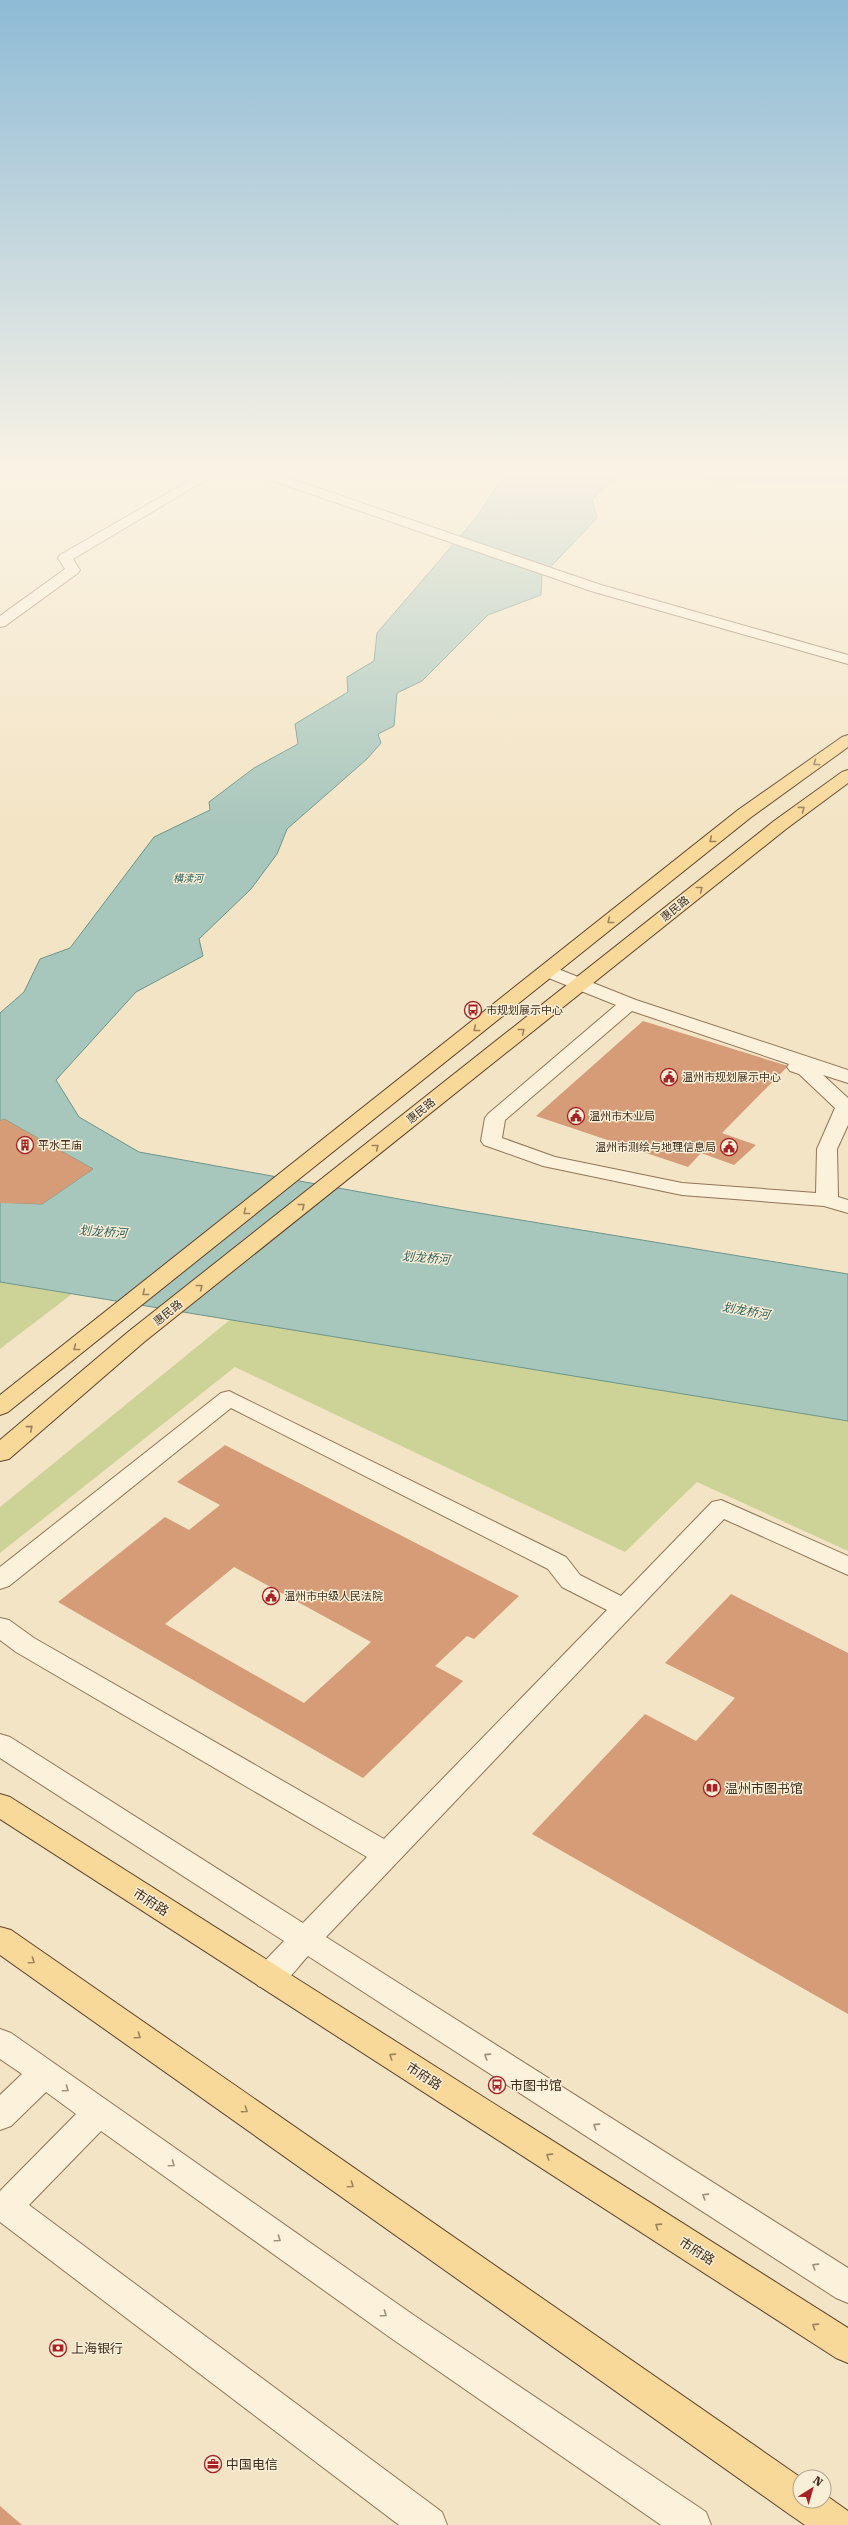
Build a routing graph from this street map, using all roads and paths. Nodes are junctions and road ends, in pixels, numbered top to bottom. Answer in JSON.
{"nodes":[{"id":1,"x":41,"y":593,"type":"edge"},
{"id":2,"x":617,"y":593,"type":"edge"},
{"id":3,"x":0,"y":622,"type":"edge"},
{"id":4,"x":848,"y":660,"type":"edge"},
{"id":5,"x":848,"y":740,"type":"edge"},
{"id":6,"x":848,"y":775,"type":"edge"},
{"id":7,"x":548,"y":971,"type":"junction"},
{"id":8,"x":581,"y":984,"type":"junction"},
{"id":9,"x":630,"y":1004,"type":"junction"},
{"id":10,"x":723,"y":1035,"type":"junction"},
{"id":11,"x":848,"y":1077,"type":"edge"},
{"id":12,"x":828,"y":1200,"type":"junction"},
{"id":13,"x":848,"y":1207,"type":"edge"},
{"id":14,"x":0,"y":1407,"type":"edge"},
{"id":15,"x":0,"y":1453,"type":"edge"},
{"id":16,"x":848,"y":1566,"type":"edge"},
{"id":17,"x":0,"y":1580,"type":"edge"},
{"id":18,"x":624,"y":1608,"type":"junction"},
{"id":19,"x":0,"y":1627,"type":"edge"},
{"id":20,"x":0,"y":1744,"type":"edge"},
{"id":21,"x":0,"y":1805,"type":"edge"},
{"id":22,"x":387,"y":1855,"type":"junction"},
{"id":23,"x":0,"y":1939,"type":"edge"},
{"id":24,"x":306,"y":1939,"type":"junction"},
{"id":25,"x":269,"y":1977,"type":"junction"},
{"id":26,"x":0,"y":2042,"type":"edge"},
{"id":27,"x":44,"y":2073,"type":"junction"},
{"id":28,"x":99,"y":2112,"type":"junction"},
{"id":29,"x":0,"y":2116,"type":"edge"},
{"id":30,"x":3,"y":2206,"type":"edge"},
{"id":31,"x":848,"y":2287,"type":"edge"},
{"id":32,"x":848,"y":2347,"type":"edge"},
{"id":33,"x":792,"y":2494,"type":"edge"},
{"id":34,"x":814,"y":2509,"type":"edge"},
{"id":35,"x":429,"y":2525,"type":"edge"},
{"id":36,"x":693,"y":2525,"type":"edge"},
{"id":37,"x":837,"y":2525,"type":"edge"}],
"edges":[{"from":1,"to":3,"type":"street"},
{"from":2,"to":4,"type":"street"},
{"from":5,"to":7,"type":"main road","one_way":true},
{"from":8,"to":6,"type":"main road","name":"惠民路","one_way":true},
{"from":7,"to":8,"type":"street"},
{"from":7,"to":14,"type":"main road","one_way":true},
{"from":8,"to":9,"type":"street"},
{"from":15,"to":8,"type":"main road","name":"惠民路","one_way":true},
{"from":9,"to":10,"type":"street"},
{"from":9,"to":12,"type":"street"},
{"from":10,"to":11,"type":"street"},
{"from":10,"to":12,"type":"street"},
{"from":12,"to":13,"type":"street"},
{"from":16,"to":18,"type":"street"},
{"from":17,"to":18,"type":"street"},
{"from":18,"to":22,"type":"street"},
{"from":19,"to":22,"type":"street"},
{"from":20,"to":24,"type":"street"},
{"from":21,"to":25,"type":"main road","name":"市府路"},
{"from":22,"to":24,"type":"street"},
{"from":23,"to":33,"type":"main road","one_way":true},
{"from":24,"to":25,"type":"street"},
{"from":31,"to":24,"type":"street","one_way":true},
{"from":32,"to":25,"type":"main road","name":"市府路","one_way":true},
{"from":26,"to":27,"type":"street"},
{"from":27,"to":28,"type":"street","one_way":true},
{"from":27,"to":29,"type":"street"},
{"from":28,"to":30,"type":"street"},
{"from":28,"to":36,"type":"street","one_way":true},
{"from":30,"to":35,"type":"street"},
{"from":34,"to":37,"type":"main road"}]}
